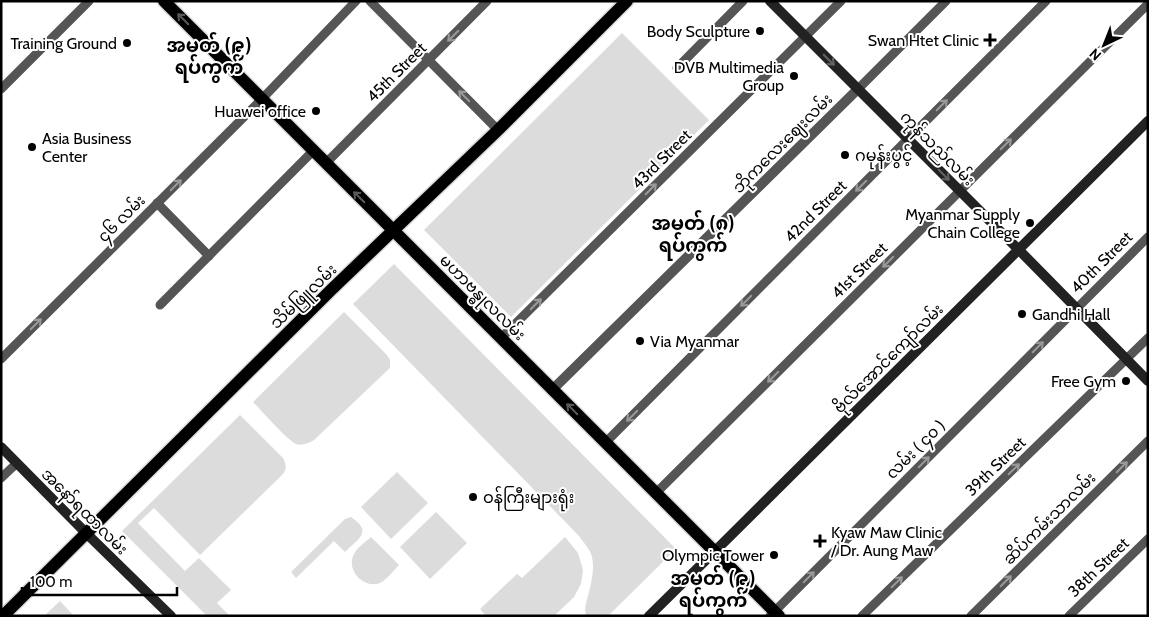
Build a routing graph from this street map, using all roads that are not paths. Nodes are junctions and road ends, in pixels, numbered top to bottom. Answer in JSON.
{"nodes":[{"id":1,"x":89,"y":1,"type":"edge"},
{"id":2,"x":164,"y":1,"type":"edge"},
{"id":3,"x":356,"y":1,"type":"edge"},
{"id":4,"x":370,"y":1,"type":"edge"},
{"id":5,"x":627,"y":1,"type":"edge"},
{"id":6,"x":743,"y":1,"type":"edge"},
{"id":7,"x":770,"y":1,"type":"edge"},
{"id":8,"x":841,"y":1,"type":"edge"},
{"id":9,"x":946,"y":1,"type":"edge"},
{"id":10,"x":1046,"y":1,"type":"edge"},
{"id":11,"x":485,"y":2,"type":"edge"},
{"id":12,"x":1148,"y":4,"type":"edge"},
{"id":13,"x":805,"y":37,"type":"junction"},
{"id":14,"x":428,"y":60,"type":"junction"},
{"id":15,"x":677,"y":68,"type":"dead end"},
{"id":16,"x":1,"y":89,"type":"edge"},
{"id":17,"x":858,"y":89,"type":"junction"},
{"id":18,"x":259,"y":102,"type":"junction"},
{"id":19,"x":1148,"y":121,"type":"edge"},
{"id":20,"x":498,"y":130,"type":"junction"},
{"id":21,"x":908,"y":139,"type":"junction"},
{"id":22,"x":310,"y":154,"type":"junction"},
{"id":23,"x":326,"y":163,"type":"junction"},
{"id":24,"x":959,"y":191,"type":"junction"},
{"id":25,"x":157,"y":203,"type":"junction"},
{"id":26,"x":393,"y":231,"type":"junction"},
{"id":27,"x":1148,"y":237,"type":"edge"},
{"id":28,"x":1019,"y":250,"type":"junction"},
{"id":29,"x":209,"y":256,"type":"junction"},
{"id":30,"x":160,"y":305,"type":"dead end"},
{"id":31,"x":1076,"y":308,"type":"junction"},
{"id":32,"x":501,"y":338,"type":"junction"},
{"id":33,"x":1148,"y":338,"type":"edge"},
{"id":34,"x":1,"y":359,"type":"edge"},
{"id":35,"x":1126,"y":359,"type":"junction"},
{"id":36,"x":1148,"y":381,"type":"edge"},
{"id":37,"x":552,"y":390,"type":"junction"},
{"id":38,"x":1148,"y":441,"type":"edge"},
{"id":39,"x":605,"y":443,"type":"junction"},
{"id":40,"x":1,"y":447,"type":"edge"},
{"id":41,"x":17,"y":463,"type":"junction"},
{"id":42,"x":1,"y":478,"type":"edge"},
{"id":43,"x":656,"y":493,"type":"junction"},
{"id":44,"x":86,"y":534,"type":"junction"},
{"id":45,"x":1148,"y":539,"type":"edge"},
{"id":46,"x":714,"y":551,"type":"junction"},
{"id":47,"x":774,"y":614,"type":"edge"},
{"id":48,"x":3,"y":616,"type":"edge"},
{"id":49,"x":171,"y":616,"type":"edge"},
{"id":50,"x":649,"y":616,"type":"edge"},
{"id":51,"x":862,"y":616,"type":"edge"},
{"id":52,"x":972,"y":616,"type":"edge"},
{"id":53,"x":1069,"y":616,"type":"edge"}],
"edges":[{"from":1,"to":16,"type":"street"},
{"from":18,"to":2,"type":"main road","name":"မဟာဗန္ဓုလလမ်း","one_way":true},
{"from":3,"to":18,"type":"street","name":"၄၆ လမ်း"},
{"from":4,"to":14,"type":"street"},
{"from":5,"to":20,"type":"main road","name":"သိမ်ဖြူလမ်း"},
{"from":6,"to":15,"type":"street"},
{"from":7,"to":13,"type":"main road","name":"ကုန်သည်လမ်း"},
{"from":8,"to":13,"type":"street","name":"43rd Street"},
{"from":9,"to":17,"type":"street","name":"ဘိုကလေးဈေးလမ်း"},
{"from":21,"to":10,"type":"street","name":"42nd Street","one_way":true},
{"from":11,"to":14,"type":"street","name":"45th Street","one_way":true},
{"from":24,"to":12,"type":"street","name":"41st Street","one_way":true},
{"from":13,"to":17,"type":"main road","name":"ကုန်သည်လမ်း","one_way":true},
{"from":32,"to":13,"type":"street","name":"43rd Street","one_way":true},
{"from":20,"to":14,"type":"street","one_way":true},
{"from":14,"to":23,"type":"street","name":"45th Street"},
{"from":17,"to":21,"type":"main road","name":"ကုန်သည်လမ်း"},
{"from":17,"to":37,"type":"street","name":"ဘိုကလေးဈေးလမ်း"},
{"from":18,"to":22,"type":"main road","name":"မဟာဗန္ဓုလလမ်း"},
{"from":25,"to":18,"type":"street","name":"၄၆ လမ်း","one_way":true},
{"from":19,"to":28,"type":"main road","name":"ဗိုလ်အောင်ကျော်လမ်း"},
{"from":20,"to":26,"type":"main road","name":"သိမ်ဖြူလမ်း"},
{"from":21,"to":24,"type":"main road","name":"ကုန်သည်လမ်း","one_way":true},
{"from":21,"to":39,"type":"street","name":"42nd Street","one_way":true},
{"from":22,"to":23,"type":"main road","name":"မဟာဗန္ဓုလလမ်း"},
{"from":22,"to":29,"type":"street"},
{"from":26,"to":23,"type":"main road","name":"မဟာဗန္ဓုလလမ်း","one_way":true},
{"from":24,"to":28,"type":"main road","name":"ကုန်သည်လမ်း"},
{"from":24,"to":43,"type":"street","name":"41st Street","one_way":true},
{"from":25,"to":29,"type":"street"},
{"from":34,"to":25,"type":"street","name":"၄၆ လမ်း","one_way":true},
{"from":26,"to":32,"type":"main road","name":"မဟာဗန္ဓုလလမ်း"},
{"from":26,"to":44,"type":"main road","name":"သိမ်ဖြူလမ်း"},
{"from":27,"to":31,"type":"street","name":"40th Street"},
{"from":28,"to":31,"type":"main road","name":"ကုန်သည်လမ်း"},
{"from":28,"to":46,"type":"main road","name":"ဗိုလ်အောင်ကျော်လမ်း"},
{"from":29,"to":30,"type":"street"},
{"from":31,"to":35,"type":"main road","name":"ကုန်သည်လမ်း"},
{"from":47,"to":31,"type":"street","name":"လမ်း ( ၄၀ )","one_way":true},
{"from":32,"to":37,"type":"main road","name":"မဟာဗန္ဓုလလမ်း"},
{"from":33,"to":35,"type":"street","name":"39th Street"},
{"from":35,"to":36,"type":"main road","name":"ကုန်သည်လမ်း"},
{"from":51,"to":35,"type":"street","name":"39th Street","one_way":true},
{"from":39,"to":37,"type":"main road","name":"မဟာဗန္ဓုလလမ်း","one_way":true},
{"from":52,"to":38,"type":"street","name":"ဆိပ်ကမ်းသာလမ်း","one_way":true},
{"from":39,"to":43,"type":"main road","name":"မဟာဗန္ဓုလလမ်း"},
{"from":40,"to":41,"type":"main road","name":"အနော်ရထာလမ်း"},
{"from":41,"to":42,"type":"street"},
{"from":41,"to":44,"type":"main road","name":"အနော်ရထာလမ်း"},
{"from":43,"to":46,"type":"main road","name":"မဟာဗန္ဓုလလမ်း"},
{"from":44,"to":48,"type":"main road","name":"သိမ်ဖြူလမ်း"},
{"from":44,"to":49,"type":"main road","name":"အနော်ရထာလမ်း"},
{"from":45,"to":53,"type":"street","name":"38th Street"},
{"from":46,"to":47,"type":"main road","name":"မဟာဗန္ဓုလလမ်း"},
{"from":46,"to":50,"type":"main road","name":"ဗိုလ်အောင်ကျော်လမ်း"}]}
